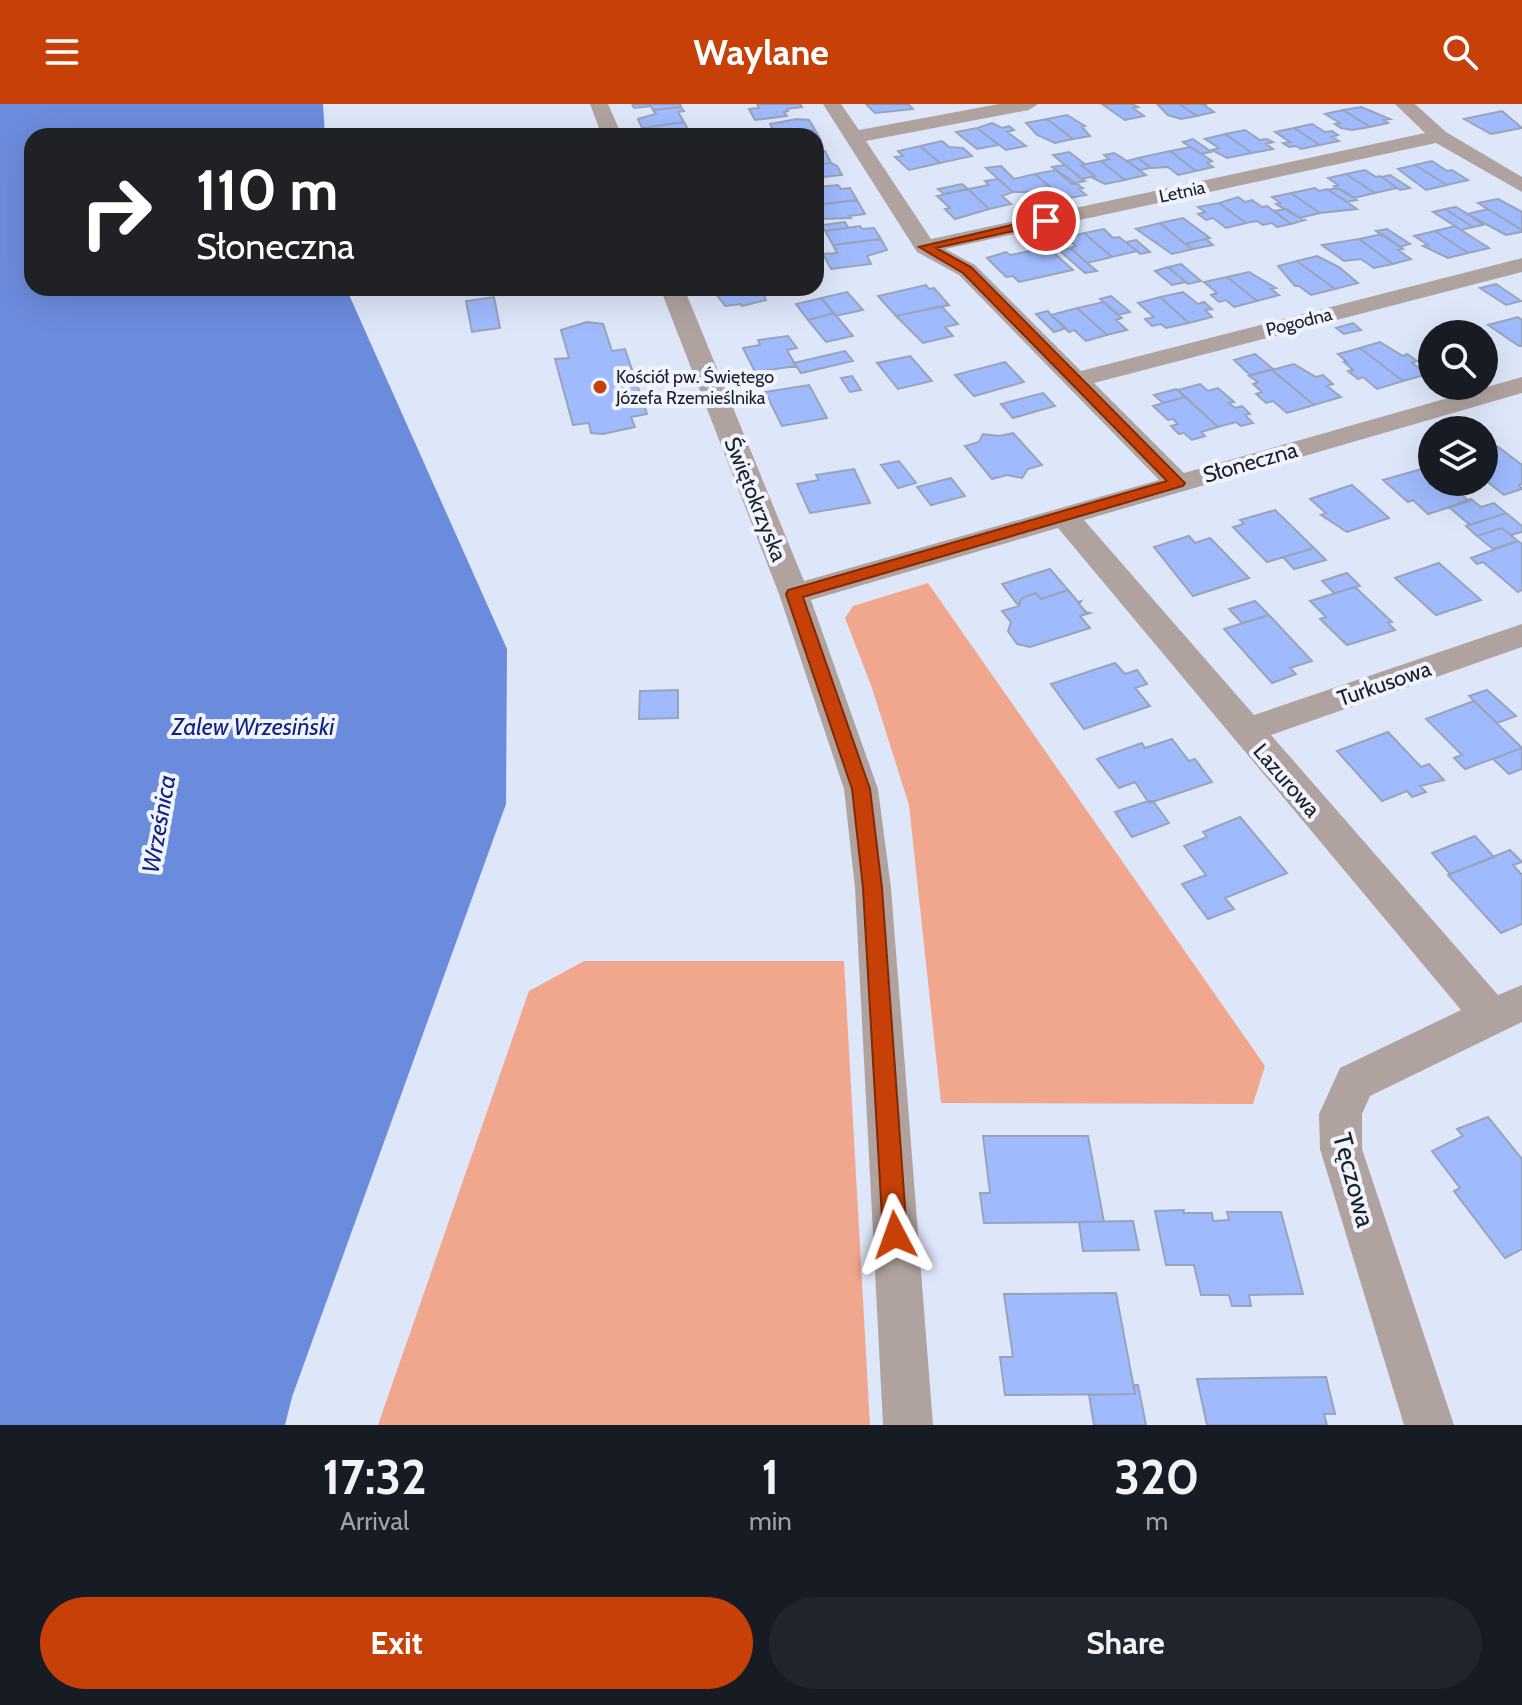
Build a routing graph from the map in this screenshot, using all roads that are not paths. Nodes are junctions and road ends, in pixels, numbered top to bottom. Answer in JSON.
{"nodes":[{"id":1,"x":599,"y":104,"type":"edge"},
{"id":2,"x":832,"y":104,"type":"edge"},
{"id":3,"x":1029,"y":104,"type":"edge"},
{"id":4,"x":1404,"y":104,"type":"edge"},
{"id":5,"x":609,"y":128,"type":"edge"},
{"id":6,"x":1439,"y":136,"type":"junction"},
{"id":7,"x":854,"y":137,"type":"junction"},
{"id":8,"x":1522,"y":186,"type":"edge"},
{"id":9,"x":925,"y":247,"type":"junction"},
{"id":10,"x":1522,"y":265,"type":"edge"},
{"id":11,"x":675,"y":296,"type":"edge"},
{"id":12,"x":1076,"y":380,"type":"junction"},
{"id":13,"x":1522,"y":385,"type":"edge"},
{"id":14,"x":1178,"y":483,"type":"junction"},
{"id":15,"x":1065,"y":517,"type":"junction"},
{"id":16,"x":794,"y":594,"type":"junction"},
{"id":17,"x":1522,"y":635,"type":"edge"},
{"id":18,"x":1245,"y":731,"type":"junction"},
{"id":19,"x":1507,"y":1009,"type":"edge"},
{"id":20,"x":908,"y":1425,"type":"edge"},
{"id":21,"x":1429,"y":1425,"type":"edge"}],
"edges":[{"from":1,"to":5,"type":"street"},
{"from":2,"to":7,"type":"street"},
{"from":3,"to":7,"type":"street"},
{"from":4,"to":6,"type":"street"},
{"from":6,"to":8,"type":"street"},
{"from":6,"to":9,"type":"street","name":"Letnia"},
{"from":7,"to":9,"type":"street"},
{"from":9,"to":12,"type":"street"},
{"from":10,"to":12,"type":"street","name":"Pogodna"},
{"from":11,"to":16,"type":"street","name":"Świętokrzyska"},
{"from":12,"to":14,"type":"street"},
{"from":13,"to":14,"type":"street","name":"Słoneczna"},
{"from":14,"to":15,"type":"street","name":"Słoneczna"},
{"from":15,"to":16,"type":"street","name":"Słoneczna"},
{"from":15,"to":18,"type":"street","name":"Lazurowa"},
{"from":16,"to":20,"type":"street","name":"Świętokrzyska"},
{"from":17,"to":18,"type":"street","name":"Turkusowa"},
{"from":18,"to":19,"type":"street","name":"Lazurowa"},
{"from":19,"to":21,"type":"street","name":"Tęczowa"}]}
